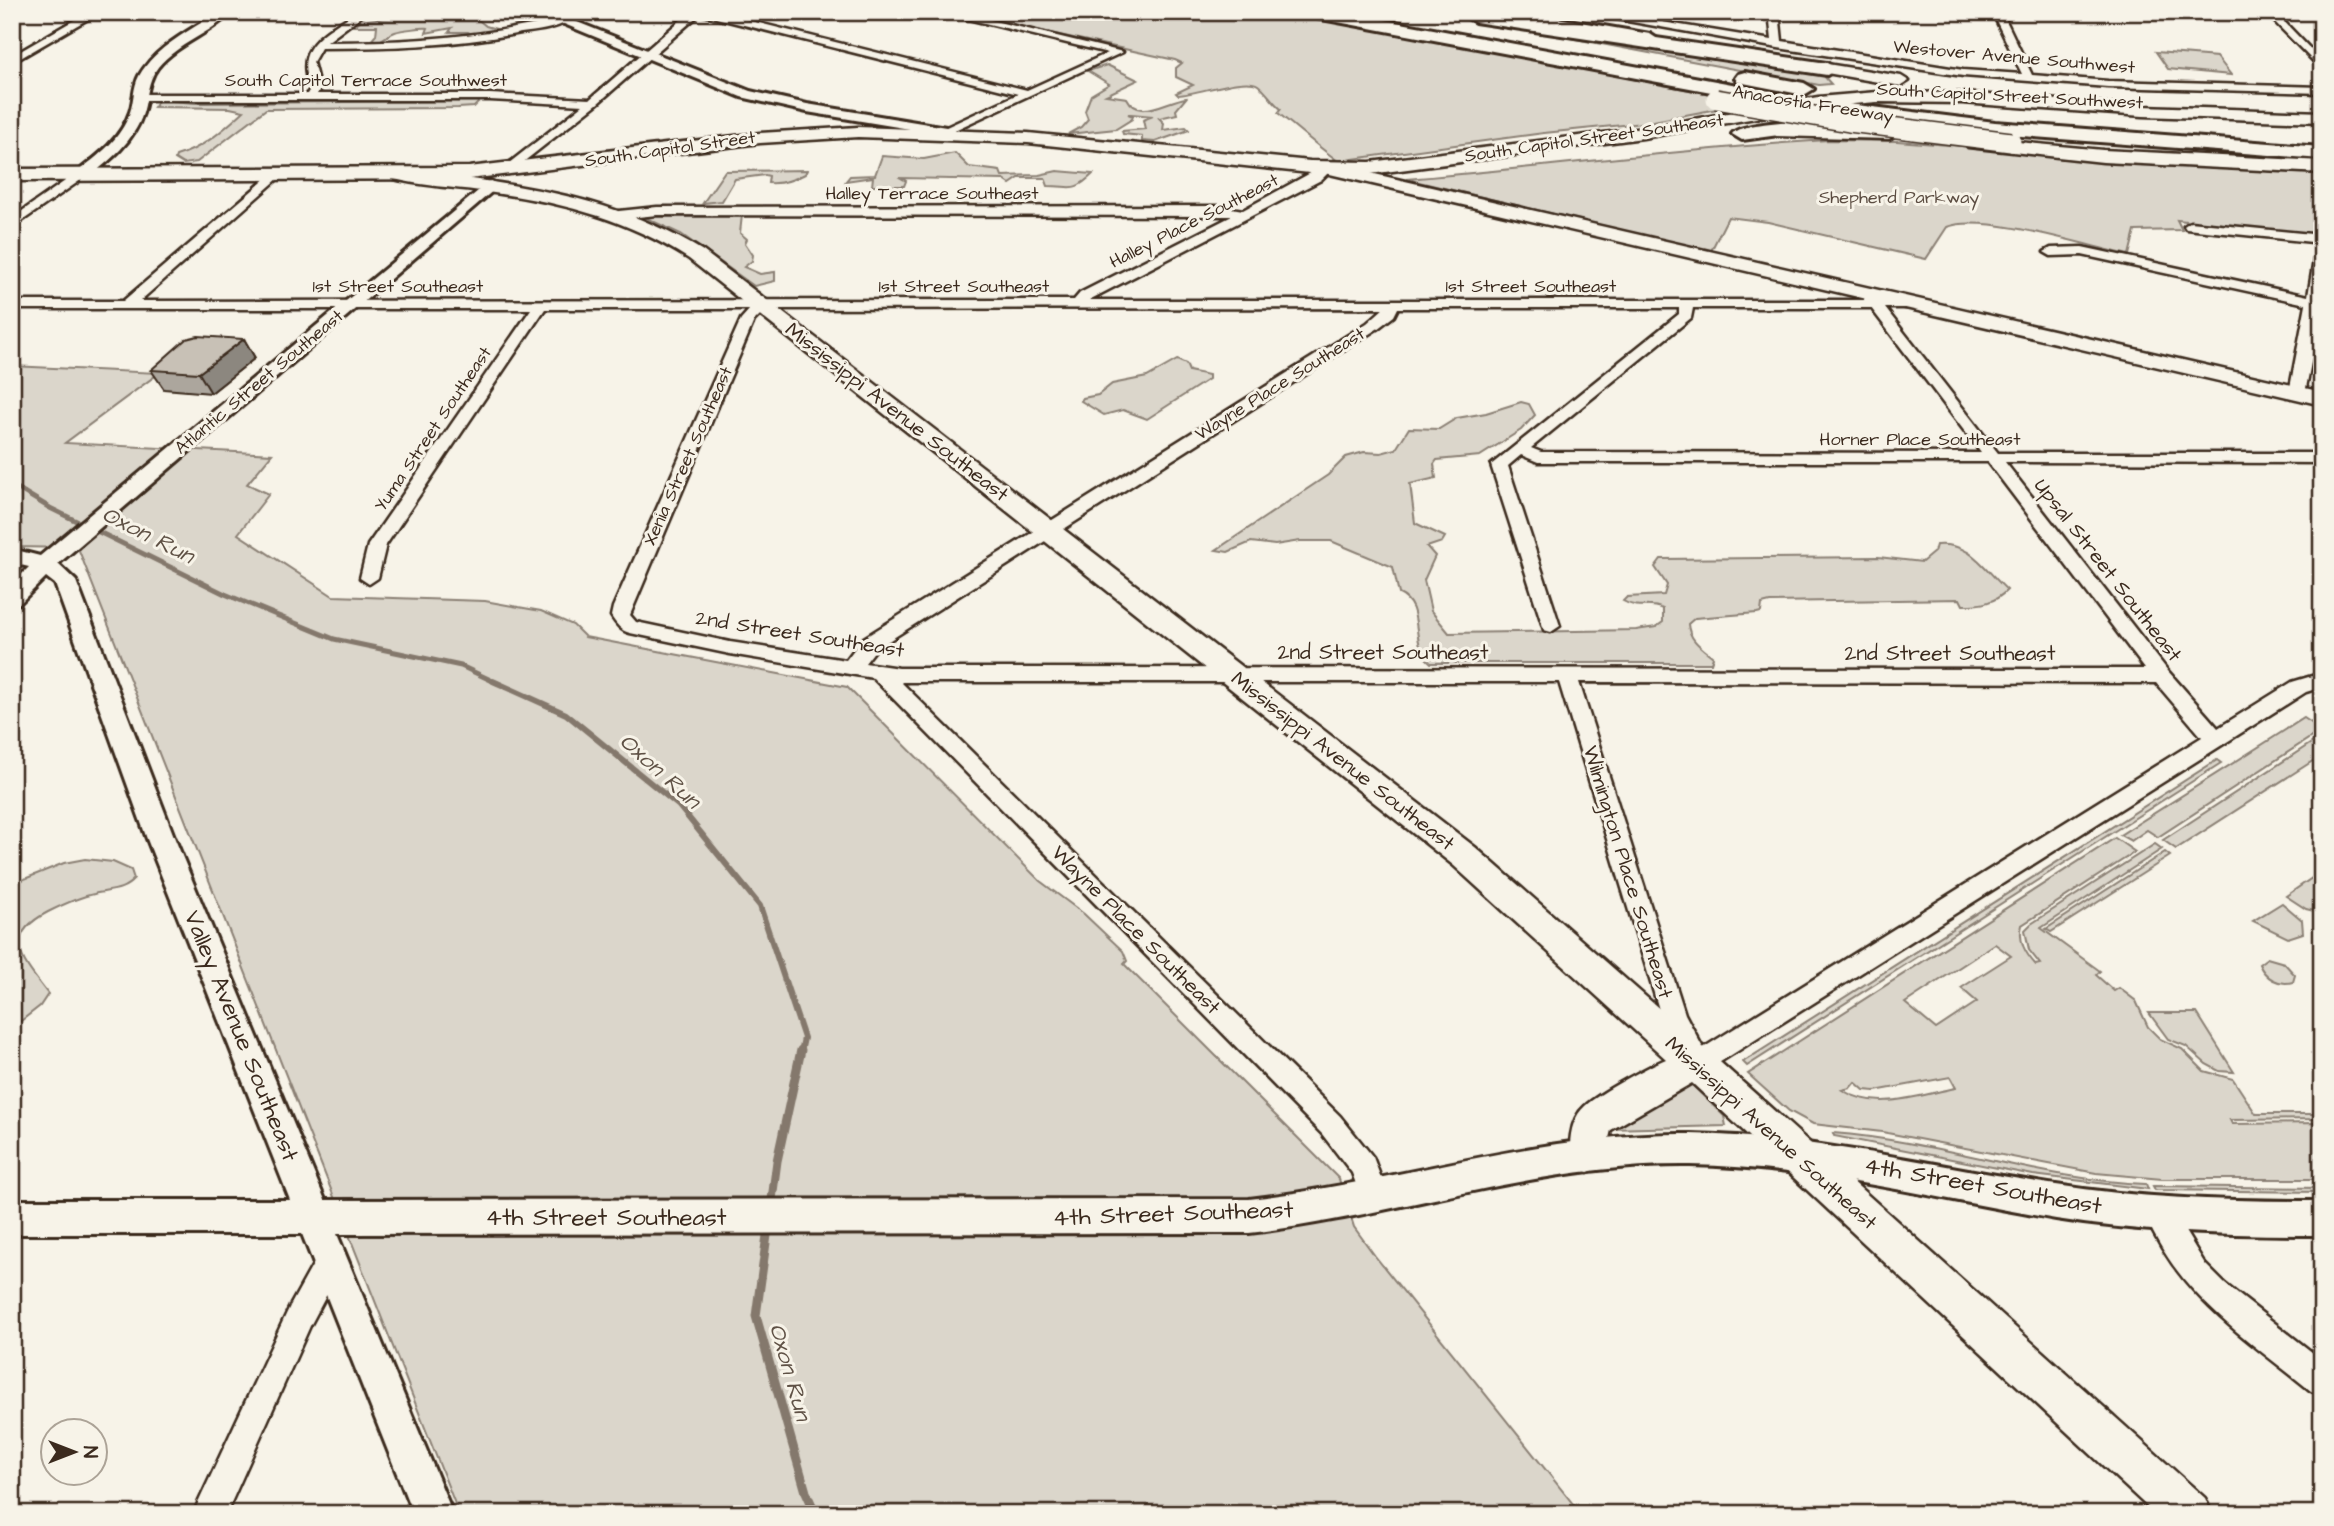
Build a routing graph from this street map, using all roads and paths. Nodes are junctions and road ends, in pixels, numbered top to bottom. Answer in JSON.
{"nodes":[{"id":1,"x":95,"y":12,"type":"edge"},
{"id":2,"x":226,"y":12,"type":"edge"},
{"id":3,"x":362,"y":12,"type":"edge"},
{"id":4,"x":541,"y":12,"type":"edge"},
{"id":5,"x":696,"y":12,"type":"edge"},
{"id":6,"x":703,"y":12,"type":"edge"},
{"id":7,"x":944,"y":12,"type":"edge"},
{"id":8,"x":1295,"y":12,"type":"edge"},
{"id":9,"x":1311,"y":12,"type":"edge"},
{"id":10,"x":1414,"y":12,"type":"edge"},
{"id":11,"x":1500,"y":12,"type":"edge"},
{"id":12,"x":1582,"y":12,"type":"edge"},
{"id":13,"x":1774,"y":12,"type":"edge"},
{"id":14,"x":1997,"y":12,"type":"edge"},
{"id":15,"x":2270,"y":12,"type":"edge"},
{"id":16,"x":1457,"y":14,"type":"dead end"},
{"id":17,"x":562,"y":21,"type":"junction"},
{"id":18,"x":319,"y":45,"type":"junction"},
{"id":19,"x":1778,"y":45,"type":"junction"},
{"id":20,"x":647,"y":55,"type":"junction"},
{"id":21,"x":12,"y":60,"type":"edge"},
{"id":22,"x":2322,"y":67,"type":"edge"},
{"id":23,"x":1827,"y":69,"type":"junction"},
{"id":24,"x":2029,"y":79,"type":"junction"},
{"id":25,"x":2322,"y":90,"type":"edge"},
{"id":26,"x":1028,"y":93,"type":"junction"},
{"id":27,"x":2015,"y":93,"type":"junction"},
{"id":28,"x":139,"y":97,"type":"junction"},
{"id":29,"x":310,"y":97,"type":"junction"},
{"id":30,"x":593,"y":102,"type":"junction"},
{"id":31,"x":807,"y":108,"type":"junction"},
{"id":32,"x":2322,"y":108,"type":"edge"},
{"id":33,"x":2322,"y":117,"type":"edge"},
{"id":34,"x":946,"y":131,"type":"junction"},
{"id":35,"x":811,"y":133,"type":"junction"},
{"id":36,"x":1742,"y":134,"type":"junction"},
{"id":37,"x":2322,"y":137,"type":"edge"},
{"id":38,"x":2183,"y":143,"type":"junction"},
{"id":39,"x":2322,"y":153,"type":"edge"},
{"id":40,"x":1438,"y":160,"type":"junction"},
{"id":41,"x":2322,"y":165,"type":"edge"},
{"id":42,"x":1327,"y":168,"type":"junction"},
{"id":43,"x":509,"y":170,"type":"junction"},
{"id":44,"x":12,"y":175,"type":"edge"},
{"id":45,"x":82,"y":175,"type":"junction"},
{"id":46,"x":275,"y":175,"type":"junction"},
{"id":47,"x":400,"y":175,"type":"junction"},
{"id":48,"x":489,"y":186,"type":"junction"},
{"id":49,"x":1244,"y":214,"type":"junction"},
{"id":50,"x":619,"y":215,"type":"junction"},
{"id":51,"x":12,"y":225,"type":"edge"},
{"id":52,"x":2190,"y":226,"type":"dead end"},
{"id":53,"x":2322,"y":239,"type":"edge"},
{"id":54,"x":2051,"y":251,"type":"dead end"},
{"id":55,"x":2322,"y":254,"type":"edge"},
{"id":56,"x":1871,"y":298,"type":"junction"},
{"id":57,"x":2318,"y":302,"type":"edge"},
{"id":58,"x":128,"y":304,"type":"junction"},
{"id":59,"x":12,"y":305,"type":"edge"},
{"id":60,"x":351,"y":305,"type":"junction"},
{"id":61,"x":1078,"y":305,"type":"junction"},
{"id":62,"x":1392,"y":305,"type":"junction"},
{"id":63,"x":1686,"y":305,"type":"junction"},
{"id":64,"x":540,"y":306,"type":"junction"},
{"id":65,"x":761,"y":306,"type":"junction"},
{"id":66,"x":2297,"y":393,"type":"junction"},
{"id":67,"x":2322,"y":399,"type":"edge"},
{"id":68,"x":1520,"y":449,"type":"junction"},
{"id":69,"x":1992,"y":458,"type":"junction"},
{"id":70,"x":2322,"y":458,"type":"edge"},
{"id":71,"x":1049,"y":530,"type":"junction"},
{"id":72,"x":12,"y":556,"type":"edge"},
{"id":73,"x":53,"y":557,"type":"junction"},
{"id":74,"x":369,"y":578,"type":"dead end"},
{"id":75,"x":12,"y":598,"type":"edge"},
{"id":76,"x":620,"y":611,"type":"joint"},
{"id":77,"x":1551,"y":626,"type":"dead end"},
{"id":78,"x":850,"y":668,"type":"junction"},
{"id":79,"x":881,"y":674,"type":"junction"},
{"id":80,"x":1234,"y":675,"type":"junction"},
{"id":81,"x":1567,"y":675,"type":"junction"},
{"id":82,"x":2161,"y":676,"type":"junction"},
{"id":83,"x":2321,"y":680,"type":"edge"},
{"id":84,"x":2216,"y":738,"type":"junction"},
{"id":85,"x":1698,"y":1065,"type":"junction"},
{"id":86,"x":1587,"y":1154,"type":"junction"},
{"id":87,"x":1797,"y":1156,"type":"junction"},
{"id":88,"x":1374,"y":1197,"type":"junction"},
{"id":89,"x":2159,"y":1215,"type":"junction"},
{"id":90,"x":12,"y":1217,"type":"edge"},
{"id":91,"x":315,"y":1217,"type":"junction"},
{"id":92,"x":2322,"y":1218,"type":"edge"},
{"id":93,"x":330,"y":1262,"type":"junction"},
{"id":94,"x":2322,"y":1380,"type":"edge"},
{"id":95,"x":209,"y":1514,"type":"edge"},
{"id":96,"x":433,"y":1514,"type":"edge"},
{"id":97,"x":2189,"y":1514,"type":"edge"}],
"edges":[{"from":1,"to":21,"type":"street"},
{"from":2,"to":28,"type":"street"},
{"from":3,"to":18,"type":"street"},
{"from":4,"to":17,"type":"street"},
{"from":5,"to":20,"type":"street"},
{"from":6,"to":26,"type":"street"},
{"from":7,"to":26,"type":"street"},
{"from":8,"to":41,"type":"highway","bridge":true},
{"from":9,"to":38,"type":"highway","name":"Anacostia Freeway"},
{"from":10,"to":37,"type":"highway","name":"Anacostia Freeway"},
{"from":11,"to":23,"type":"street"},
{"from":12,"to":19,"type":"street","name":"Westover Avenue Southwest"},
{"from":13,"to":19,"type":"street"},
{"from":14,"to":24,"type":"street"},
{"from":15,"to":22,"type":"street"},
{"from":16,"to":23,"type":"highway"},
{"from":17,"to":18,"type":"street"},
{"from":17,"to":20,"type":"street"},
{"from":18,"to":29,"type":"street"},
{"from":19,"to":24,"type":"street","name":"Westover Avenue Southwest"},
{"from":20,"to":30,"type":"street"},
{"from":20,"to":31,"type":"street"},
{"from":23,"to":27,"type":"main road"},
{"from":24,"to":25,"type":"street","name":"Westover Avenue Southwest"},
{"from":26,"to":34,"type":"street"},
{"from":27,"to":32,"type":"main road","name":"South Capitol Street Southwest"},
{"from":27,"to":42,"type":"main road","name":"South Capitol Street Southwest"},
{"from":28,"to":29,"type":"street","name":"South Capitol Terrace Southwest"},
{"from":28,"to":45,"type":"street"},
{"from":29,"to":30,"type":"street","name":"South Capitol Terrace Southwest"},
{"from":30,"to":43,"type":"street"},
{"from":31,"to":34,"type":"street"},
{"from":31,"to":35,"type":"street"},
{"from":33,"to":40,"type":"main road","name":"South Capitol Street Southeast"},
{"from":34,"to":35,"type":"main road","name":"South Capitol Street"},
{"from":34,"to":42,"type":"main road","name":"South Capitol Street"},
{"from":35,"to":43,"type":"main road","name":"South Capitol Street"},
{"from":36,"to":38,"type":"highway"},
{"from":36,"to":40,"type":"main road"},
{"from":36,"to":41,"type":"main road"},
{"from":38,"to":39,"type":"highway","name":"Anacostia Freeway"},
{"from":40,"to":42,"type":"main road","name":"South Capitol Street Southeast"},
{"from":42,"to":49,"type":"street","name":"Halley Place Southeast"},
{"from":42,"to":56,"type":"main road"},
{"from":43,"to":47,"type":"main road","name":"South Capitol Street"},
{"from":43,"to":48,"type":"main road","name":"Atlantic Street Southeast"},
{"from":44,"to":45,"type":"main road","name":"South Capitol Street"},
{"from":45,"to":46,"type":"main road","name":"South Capitol Street"},
{"from":45,"to":51,"type":"street"},
{"from":46,"to":47,"type":"main road","name":"South Capitol Street"},
{"from":46,"to":58,"type":"street"},
{"from":47,"to":48,"type":"main road","name":"Mississippi Avenue Southeast"},
{"from":48,"to":50,"type":"main road","name":"Mississippi Avenue Southeast"},
{"from":48,"to":60,"type":"street","name":"Atlantic Street Southeast"},
{"from":49,"to":50,"type":"street","name":"Halley Terrace Southeast"},
{"from":49,"to":61,"type":"street","name":"Halley Place Southeast"},
{"from":50,"to":65,"type":"main road","name":"Mississippi Avenue Southeast"},
{"from":52,"to":53,"type":"street"},
{"from":54,"to":57,"type":"street"},
{"from":55,"to":57,"type":"street"},
{"from":56,"to":63,"type":"street","name":"1st Street Southeast"},
{"from":56,"to":66,"type":"main road"},
{"from":56,"to":69,"type":"street","name":"Upsal Street Southeast"},
{"from":57,"to":66,"type":"street"},
{"from":58,"to":59,"type":"street","name":"1st Street Southeast"},
{"from":58,"to":60,"type":"street","name":"1st Street Southeast"},
{"from":60,"to":64,"type":"street","name":"1st Street Southeast"},
{"from":60,"to":73,"type":"street","name":"Atlantic Street Southeast"},
{"from":61,"to":62,"type":"street","name":"1st Street Southeast"},
{"from":61,"to":65,"type":"street","name":"1st Street Southeast"},
{"from":62,"to":63,"type":"street","name":"1st Street Southeast"},
{"from":62,"to":71,"type":"street","name":"Wayne Place Southeast"},
{"from":63,"to":68,"type":"street"},
{"from":64,"to":65,"type":"street","name":"1st Street Southeast"},
{"from":64,"to":74,"type":"street","name":"Yuma Street Southeast"},
{"from":65,"to":71,"type":"main road","name":"Mississippi Avenue Southeast"},
{"from":65,"to":76,"type":"street","name":"Xenia Street Southeast"},
{"from":66,"to":67,"type":"main road"},
{"from":68,"to":69,"type":"street","name":"Horner Place Southeast"},
{"from":68,"to":77,"type":"street"},
{"from":69,"to":70,"type":"street","name":"Horner Place Southeast"},
{"from":69,"to":82,"type":"street","name":"Upsal Street Southeast"},
{"from":71,"to":78,"type":"street","name":"Wayne Place Southeast"},
{"from":71,"to":80,"type":"main road","name":"Mississippi Avenue Southeast"},
{"from":72,"to":73,"type":"street"},
{"from":73,"to":75,"type":"street","name":"Atlantic Street Southeast"},
{"from":73,"to":91,"type":"street","name":"Valley Avenue Southeast"},
{"from":76,"to":78,"type":"street","name":"2nd Street Southeast"},
{"from":78,"to":79,"type":"street","name":"2nd Street Southeast"},
{"from":79,"to":80,"type":"street","name":"2nd Street Southeast"},
{"from":79,"to":88,"type":"street","name":"Wayne Place Southeast"},
{"from":80,"to":81,"type":"street","name":"2nd Street Southeast"},
{"from":80,"to":85,"type":"main road","name":"Mississippi Avenue Southeast"},
{"from":81,"to":82,"type":"street","name":"2nd Street Southeast"},
{"from":81,"to":85,"type":"street","name":"Wilmington Place Southeast"},
{"from":82,"to":84,"type":"street","name":"Upsal Street Southeast"},
{"from":83,"to":84,"type":"street"},
{"from":84,"to":85,"type":"street"},
{"from":85,"to":86,"type":"main road"},
{"from":85,"to":87,"type":"main road","name":"Mississippi Avenue Southeast"},
{"from":86,"to":87,"type":"street","name":"4th Street Southeast"},
{"from":86,"to":88,"type":"street","name":"4th Street Southeast"},
{"from":87,"to":89,"type":"street","name":"4th Street Southeast"},
{"from":87,"to":97,"type":"main road","name":"Mississippi Avenue Southeast"},
{"from":88,"to":91,"type":"street","name":"4th Street Southeast"},
{"from":89,"to":92,"type":"street","name":"4th Street Southeast"},
{"from":89,"to":94,"type":"street"},
{"from":90,"to":91,"type":"street","name":"4th Street Southeast"},
{"from":91,"to":93,"type":"street","name":"Valley Avenue Southeast"},
{"from":93,"to":95,"type":"street"},
{"from":93,"to":96,"type":"street","name":"Valley Avenue Southeast"}]}
